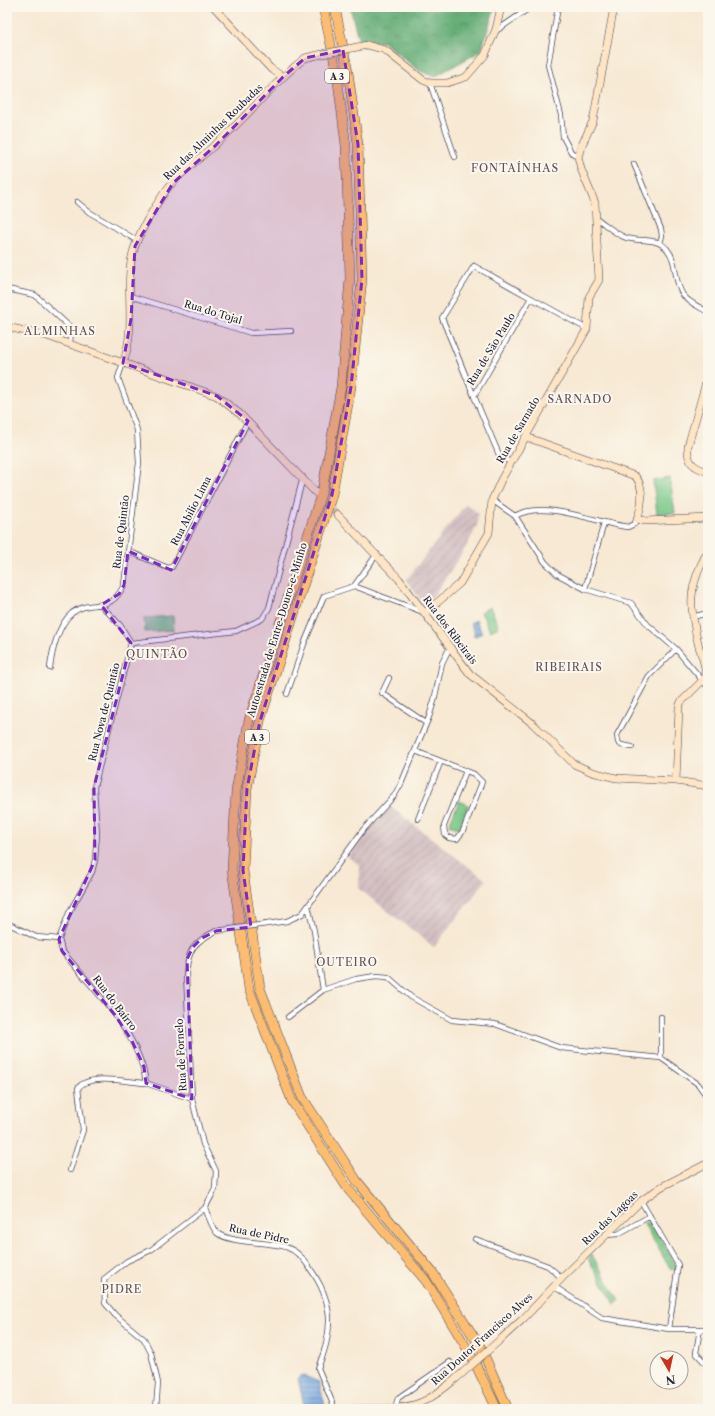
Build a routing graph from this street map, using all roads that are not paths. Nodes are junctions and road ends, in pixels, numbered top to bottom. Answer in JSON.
{"nodes":[{"id":1,"x":214,"y":7,"type":"edge"},
{"id":2,"x":323,"y":7,"type":"edge"},
{"id":3,"x":335,"y":7,"type":"edge"},
{"id":4,"x":501,"y":7,"type":"edge"},
{"id":5,"x":531,"y":7,"type":"edge"},
{"id":6,"x":558,"y":7,"type":"edge"},
{"id":7,"x":614,"y":7,"type":"edge"},
{"id":8,"x":495,"y":32,"type":"junction"},
{"id":9,"x":283,"y":77,"type":"junction"},
{"id":10,"x":430,"y":83,"type":"junction"},
{"id":11,"x":456,"y":157,"type":"dead end"},
{"id":12,"x":578,"y":157,"type":"junction"},
{"id":13,"x":634,"y":164,"type":"dead end"},
{"id":14,"x":77,"y":202,"type":"dead end"},
{"id":15,"x":596,"y":218,"type":"junction"},
{"id":16,"x":138,"y":241,"type":"junction"},
{"id":17,"x":660,"y":243,"type":"junction"},
{"id":18,"x":7,"y":289,"type":"edge"},
{"id":19,"x":130,"y":296,"type":"junction"},
{"id":20,"x":531,"y":298,"type":"junction"},
{"id":21,"x":708,"y":312,"type":"edge"},
{"id":22,"x":7,"y":327,"type":"edge"},
{"id":23,"x":587,"y":329,"type":"junction"},
{"id":24,"x":292,"y":331,"type":"dead end"},
{"id":25,"x":70,"y":344,"type":"junction"},
{"id":26,"x":122,"y":363,"type":"junction"},
{"id":27,"x":708,"y":374,"type":"edge"},
{"id":28,"x":474,"y":396,"type":"junction"},
{"id":29,"x":248,"y":421,"type":"junction"},
{"id":30,"x":526,"y":437,"type":"junction"},
{"id":31,"x":511,"y":462,"type":"junction"},
{"id":32,"x":708,"y":472,"type":"edge"},
{"id":33,"x":302,"y":477,"type":"junction"},
{"id":34,"x":316,"y":493,"type":"tunnel mouth"},
{"id":35,"x":492,"y":500,"type":"junction"},
{"id":36,"x":337,"y":514,"type":"tunnel mouth"},
{"id":37,"x":515,"y":516,"type":"junction"},
{"id":38,"x":708,"y":518,"type":"edge"},
{"id":39,"x":637,"y":520,"type":"junction"},
{"id":40,"x":604,"y":523,"type":"junction"},
{"id":41,"x":128,"y":551,"type":"junction"},
{"id":42,"x":708,"y":551,"type":"edge"},
{"id":43,"x":377,"y":554,"type":"junction"},
{"id":44,"x":354,"y":586,"type":"junction"},
{"id":45,"x":585,"y":590,"type":"junction"},
{"id":46,"x":101,"y":605,"type":"junction"},
{"id":47,"x":425,"y":613,"type":"junction"},
{"id":48,"x":708,"y":613,"type":"edge"},
{"id":49,"x":692,"y":617,"type":"junction"},
{"id":50,"x":131,"y":643,"type":"junction"},
{"id":51,"x":450,"y":647,"type":"junction"},
{"id":52,"x":676,"y":648,"type":"junction"},
{"id":53,"x":50,"y":668,"type":"dead end"},
{"id":54,"x":389,"y":678,"type":"dead end"},
{"id":55,"x":706,"y":679,"type":"edge"},
{"id":56,"x":287,"y":694,"type":"dead end"},
{"id":57,"x":426,"y":723,"type":"junction"},
{"id":58,"x":632,"y":747,"type":"dead end"},
{"id":59,"x":415,"y":751,"type":"junction"},
{"id":60,"x":441,"y":761,"type":"junction"},
{"id":61,"x":466,"y":771,"type":"junction"},
{"id":62,"x":676,"y":781,"type":"junction"},
{"id":63,"x":706,"y":785,"type":"edge"},
{"id":64,"x":418,"y":819,"type":"dead end"},
{"id":65,"x":308,"y":906,"type":"junction"},
{"id":66,"x":7,"y":923,"type":"edge"},
{"id":67,"x":59,"y":939,"type":"junction"},
{"id":68,"x":323,"y":990,"type":"junction"},
{"id":69,"x":288,"y":1017,"type":"dead end"},
{"id":70,"x":661,"y":1017,"type":"dead end"},
{"id":71,"x":661,"y":1058,"type":"junction"},
{"id":72,"x":146,"y":1083,"type":"junction"},
{"id":73,"x":708,"y":1098,"type":"edge"},
{"id":74,"x":192,"y":1099,"type":"junction"},
{"id":75,"x":708,"y":1164,"type":"edge"},
{"id":76,"x":70,"y":1170,"type":"dead end"},
{"id":77,"x":641,"y":1201,"type":"junction"},
{"id":78,"x":205,"y":1208,"type":"junction"},
{"id":79,"x":650,"y":1216,"type":"junction"},
{"id":80,"x":606,"y":1235,"type":"junction"},
{"id":81,"x":476,"y":1239,"type":"dead end"},
{"id":82,"x":562,"y":1278,"type":"junction"},
{"id":83,"x":554,"y":1287,"type":"junction"},
{"id":84,"x":669,"y":1329,"type":"junction"},
{"id":85,"x":700,"y":1329,"type":"junction"},
{"id":86,"x":708,"y":1329,"type":"edge"},
{"id":87,"x":450,"y":1362,"type":"dead end"},
{"id":88,"x":708,"y":1366,"type":"edge"},
{"id":89,"x":395,"y":1408,"type":"junction"},
{"id":90,"x":156,"y":1409,"type":"edge"},
{"id":91,"x":336,"y":1409,"type":"edge"},
{"id":92,"x":349,"y":1409,"type":"edge"},
{"id":93,"x":497,"y":1409,"type":"edge"},
{"id":94,"x":508,"y":1409,"type":"edge"}],
"edges":[{"from":1,"to":9,"type":"street"},
{"from":2,"to":93,"type":"highway","name":"Autoestrada de Entre-Douro-e-Minho","number":"A 3"},
{"from":3,"to":94,"type":"highway","name":"Autoestrada de Entre-Douro-e-Minho","number":"A 3"},
{"from":4,"to":8,"type":"street"},
{"from":5,"to":8,"type":"street"},
{"from":6,"to":12,"type":"street"},
{"from":7,"to":12,"type":"street"},
{"from":8,"to":10,"type":"street"},
{"from":9,"to":10,"type":"street","name":"Rua das Alminhas Roubadas","bridge":true},
{"from":9,"to":16,"type":"street","name":"Rua das Alminhas Roubadas"},
{"from":10,"to":11,"type":"street"},
{"from":12,"to":15,"type":"street","name":"Rua de Sarnado"},
{"from":13,"to":17,"type":"street"},
{"from":14,"to":16,"type":"street"},
{"from":15,"to":17,"type":"street"},
{"from":15,"to":23,"type":"street","name":"Rua de Sarnado"},
{"from":16,"to":19,"type":"street","name":"Rua das Alminhas Roubadas"},
{"from":17,"to":21,"type":"street"},
{"from":18,"to":25,"type":"street"},
{"from":19,"to":24,"type":"street","name":"Rua do Tojal"},
{"from":19,"to":26,"type":"street","name":"Rua das Alminhas Roubadas"},
{"from":20,"to":23,"type":"street"},
{"from":20,"to":28,"type":"street","name":"Rua de São Paulo"},
{"from":20,"to":28,"type":"street"},
{"from":22,"to":25,"type":"street"},
{"from":23,"to":30,"type":"street","name":"Rua de Sarnado"},
{"from":25,"to":26,"type":"street"},
{"from":26,"to":29,"type":"street"},
{"from":26,"to":41,"type":"street","name":"Rua de Quintão"},
{"from":27,"to":32,"type":"street"},
{"from":28,"to":31,"type":"street","name":"Rua de São Paulo"},
{"from":29,"to":33,"type":"street"},
{"from":29,"to":41,"type":"street","name":"Rua Abílio Lima"},
{"from":30,"to":31,"type":"street","name":"Rua de Sarnado"},
{"from":30,"to":39,"type":"street"},
{"from":31,"to":35,"type":"street","name":"Rua de Sarnado"},
{"from":33,"to":34,"type":"street"},
{"from":33,"to":50,"type":"street"},
{"from":35,"to":37,"type":"street"},
{"from":35,"to":47,"type":"street","name":"Rua de Sarnado"},
{"from":36,"to":43,"type":"street","name":"Rua dos Ribeirais"},
{"from":37,"to":40,"type":"street"},
{"from":37,"to":45,"type":"street"},
{"from":38,"to":39,"type":"street"},
{"from":39,"to":40,"type":"street"},
{"from":40,"to":45,"type":"street"},
{"from":41,"to":46,"type":"street","name":"Rua de Quintão"},
{"from":42,"to":49,"type":"street"},
{"from":43,"to":44,"type":"street"},
{"from":43,"to":47,"type":"street","name":"Rua dos Ribeirais"},
{"from":44,"to":47,"type":"street"},
{"from":44,"to":56,"type":"street"},
{"from":45,"to":52,"type":"street"},
{"from":46,"to":50,"type":"street"},
{"from":46,"to":53,"type":"street","name":"Rua de Quintão"},
{"from":47,"to":51,"type":"street","name":"Rua dos Ribeirais"},
{"from":48,"to":49,"type":"street"},
{"from":49,"to":55,"type":"street"},
{"from":50,"to":67,"type":"street","name":"Rua Nova de Quintão"},
{"from":51,"to":57,"type":"street"},
{"from":51,"to":62,"type":"street","name":"Rua dos Ribeirais"},
{"from":52,"to":55,"type":"street"},
{"from":52,"to":58,"type":"street"},
{"from":54,"to":57,"type":"street"},
{"from":55,"to":62,"type":"street"},
{"from":57,"to":59,"type":"street"},
{"from":59,"to":60,"type":"street"},
{"from":59,"to":65,"type":"street"},
{"from":60,"to":61,"type":"street"},
{"from":60,"to":64,"type":"street"},
{"from":61,"to":61,"type":"street"},
{"from":62,"to":63,"type":"street"},
{"from":65,"to":68,"type":"street"},
{"from":65,"to":74,"type":"street","name":"Rua de Fornelo","bridge":true},
{"from":66,"to":67,"type":"street"},
{"from":67,"to":72,"type":"street","name":"Rua do Bairro"},
{"from":68,"to":69,"type":"street"},
{"from":68,"to":71,"type":"street"},
{"from":70,"to":71,"type":"street"},
{"from":71,"to":73,"type":"street"},
{"from":72,"to":74,"type":"street"},
{"from":72,"to":76,"type":"street"},
{"from":74,"to":78,"type":"street","name":"Rua de Fornelo"},
{"from":75,"to":77,"type":"street","name":"Rua das Lagoas"},
{"from":77,"to":79,"type":"street"},
{"from":77,"to":80,"type":"street","name":"Rua das Lagoas"},
{"from":78,"to":90,"type":"street"},
{"from":78,"to":91,"type":"street","name":"Rua de Pidre"},
{"from":79,"to":80,"type":"street"},
{"from":79,"to":84,"type":"street"},
{"from":80,"to":82,"type":"street","name":"Rua das Lagoas"},
{"from":81,"to":82,"type":"street"},
{"from":82,"to":83,"type":"street","name":"Rua das Lagoas"},
{"from":83,"to":84,"type":"street"},
{"from":83,"to":89,"type":"street","name":"Rua Doutor Francisco Alves","bridge":true},
{"from":84,"to":85,"type":"street"},
{"from":85,"to":86,"type":"street"},
{"from":85,"to":88,"type":"street"},
{"from":87,"to":89,"type":"street"},
{"from":89,"to":92,"type":"street","name":"Rua Doutor Francisco Alves"}]}
